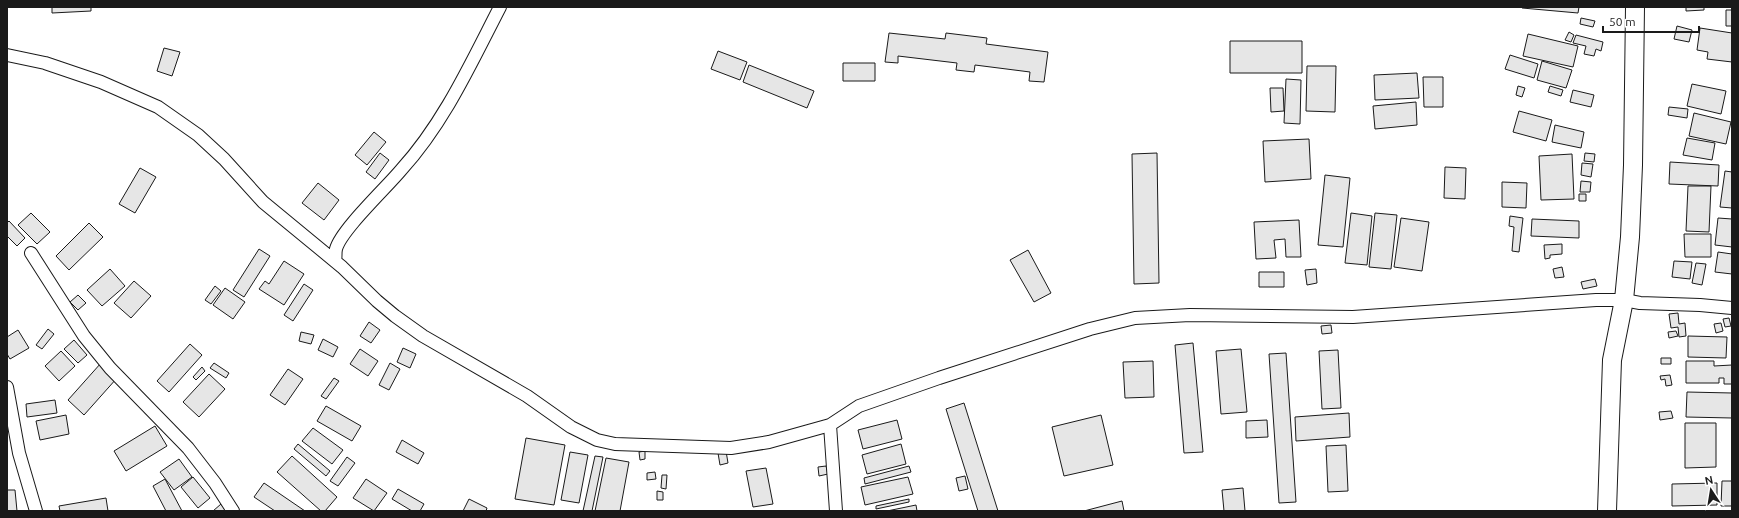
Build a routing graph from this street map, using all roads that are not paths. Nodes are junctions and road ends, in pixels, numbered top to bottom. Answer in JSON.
{"nodes":[{"id":1,"x":500,"y":7,"type":"edge"},
{"id":2,"x":1635,"y":7,"type":"edge"},
{"id":3,"x":7,"y":55,"type":"edge"},
{"id":4,"x":31,"y":253,"type":"dead end"},
{"id":5,"x":335,"y":261,"type":"junction"},
{"id":6,"x":1624,"y":300,"type":"junction"},
{"id":7,"x":1732,"y":308,"type":"edge"},
{"id":8,"x":7,"y":387,"type":"edge"},
{"id":9,"x":830,"y":425,"type":"junction"},
{"id":10,"x":36,"y":511,"type":"edge"},
{"id":11,"x":233,"y":511,"type":"edge"},
{"id":12,"x":836,"y":511,"type":"edge"},
{"id":13,"x":1607,"y":511,"type":"edge"}],
"edges":[{"from":1,"to":5,"type":"street"},
{"from":2,"to":6,"type":"main road"},
{"from":3,"to":5,"type":"street"},
{"from":4,"to":11,"type":"street"},
{"from":5,"to":9,"type":"street"},
{"from":6,"to":7,"type":"street"},
{"from":6,"to":9,"type":"street"},
{"from":6,"to":13,"type":"main road"},
{"from":8,"to":10,"type":"street"},
{"from":9,"to":12,"type":"street"}]}
